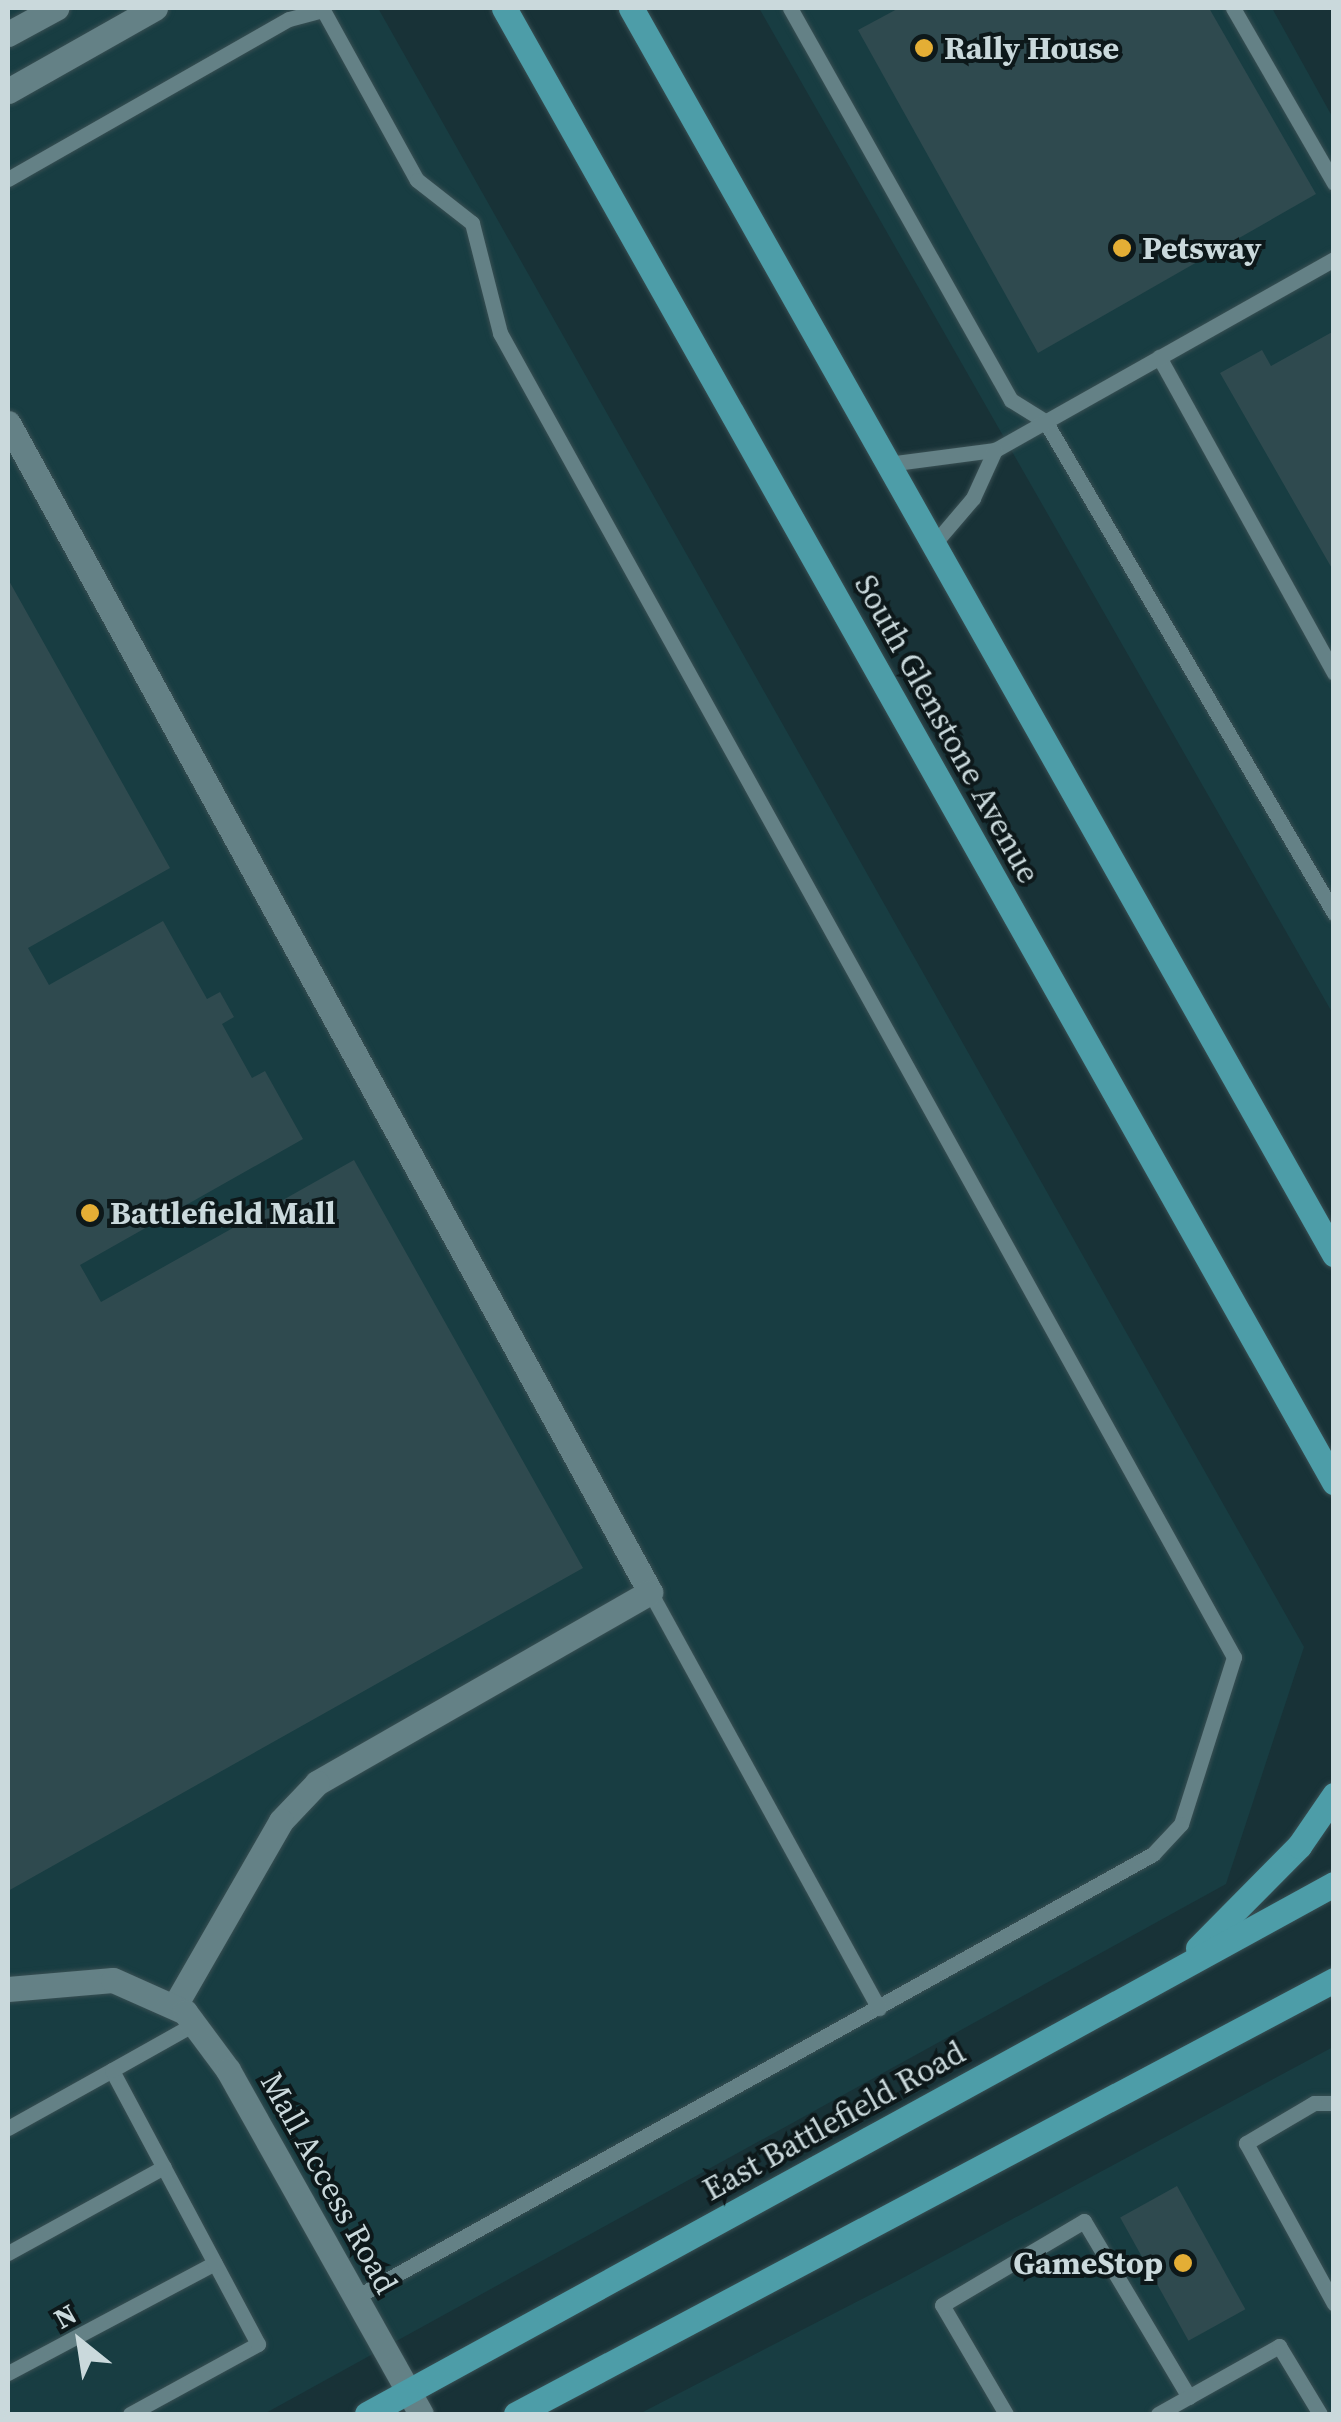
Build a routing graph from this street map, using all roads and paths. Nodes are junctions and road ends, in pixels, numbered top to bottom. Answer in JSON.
{"nodes":[{"id":1,"x":56,"y":8,"type":"edge"},
{"id":2,"x":155,"y":8,"type":"edge"},
{"id":3,"x":495,"y":8,"type":"edge"},
{"id":4,"x":631,"y":8,"type":"edge"},
{"id":5,"x":642,"y":8,"type":"edge"},
{"id":6,"x":790,"y":8,"type":"edge"},
{"id":7,"x":1233,"y":8,"type":"edge"},
{"id":8,"x":509,"y":17,"type":"edge"},
{"id":9,"x":8,"y":34,"type":"edge"},
{"id":10,"x":664,"y":66,"type":"junction"},
{"id":11,"x":8,"y":91,"type":"edge"},
{"id":12,"x":8,"y":179,"type":"edge"},
{"id":13,"x":1334,"y":183,"type":"edge"},
{"id":14,"x":1334,"y":259,"type":"edge"},
{"id":15,"x":1159,"y":356,"type":"junction"},
{"id":16,"x":1045,"y":421,"type":"junction"},
{"id":17,"x":8,"y":424,"type":"edge"},
{"id":18,"x":996,"y":450,"type":"junction"},
{"id":19,"x":888,"y":464,"type":"junction"},
{"id":20,"x":934,"y":545,"type":"junction"},
{"id":21,"x":1334,"y":673,"type":"edge"},
{"id":22,"x":1334,"y":913,"type":"edge"},
{"id":23,"x":1334,"y":1254,"type":"edge"},
{"id":24,"x":1334,"y":1482,"type":"edge"},
{"id":25,"x":650,"y":1592,"type":"junction"},
{"id":26,"x":1334,"y":1795,"type":"edge"},
{"id":27,"x":1334,"y":1884,"type":"edge"},
{"id":28,"x":1170,"y":1974,"type":"junction"},
{"id":29,"x":1334,"y":1980,"type":"edge"},
{"id":30,"x":1334,"y":1988,"type":"edge"},
{"id":31,"x":8,"y":1990,"type":"edge"},
{"id":32,"x":1307,"y":1994,"type":"junction"},
{"id":33,"x":879,"y":2008,"type":"junction"},
{"id":34,"x":185,"y":2014,"type":"junction"},
{"id":35,"x":112,"y":2070,"type":"junction"},
{"id":36,"x":1334,"y":2103,"type":"edge"},
{"id":37,"x":8,"y":2128,"type":"edge"},
{"id":38,"x":164,"y":2167,"type":"junction"},
{"id":39,"x":8,"y":2253,"type":"edge"},
{"id":40,"x":215,"y":2263,"type":"junction"},
{"id":41,"x":356,"y":2298,"type":"junction"},
{"id":42,"x":1334,"y":2304,"type":"edge"},
{"id":43,"x":8,"y":2373,"type":"edge"},
{"id":44,"x":1189,"y":2397,"type":"junction"},
{"id":45,"x":415,"y":2403,"type":"edge"},
{"id":46,"x":130,"y":2414,"type":"edge"},
{"id":47,"x":367,"y":2414,"type":"edge"},
{"id":48,"x":516,"y":2414,"type":"edge"},
{"id":49,"x":1006,"y":2414,"type":"edge"},
{"id":50,"x":1158,"y":2414,"type":"edge"},
{"id":51,"x":1320,"y":2414,"type":"edge"}],
"edges":[{"from":1,"to":9,"type":"street"},
{"from":2,"to":11,"type":"street"},
{"from":3,"to":8,"type":"main road","name":"South Glenstone Avenue"},
{"from":4,"to":10,"type":"main road"},
{"from":5,"to":10,"type":"main road"},
{"from":6,"to":16,"type":"lane"},
{"from":7,"to":13,"type":"lane"},
{"from":8,"to":24,"type":"main road","name":"South Glenstone Avenue"},
{"from":10,"to":19,"type":"main road"},
{"from":12,"to":33,"type":"lane"},
{"from":14,"to":15,"type":"lane"},
{"from":15,"to":16,"type":"lane"},
{"from":15,"to":21,"type":"lane"},
{"from":16,"to":18,"type":"lane"},
{"from":16,"to":22,"type":"lane"},
{"from":17,"to":25,"type":"street"},
{"from":18,"to":19,"type":"lane"},
{"from":18,"to":20,"type":"lane"},
{"from":19,"to":20,"type":"main road"},
{"from":20,"to":23,"type":"main road"},
{"from":25,"to":33,"type":"lane"},
{"from":25,"to":34,"type":"street"},
{"from":26,"to":28,"type":"main road"},
{"from":27,"to":28,"type":"main road","name":"East Battlefield Road"},
{"from":28,"to":45,"type":"main road","name":"East Battlefield Road"},
{"from":29,"to":32,"type":"main road"},
{"from":30,"to":32,"type":"main road"},
{"from":31,"to":34,"type":"street"},
{"from":32,"to":48,"type":"main road"},
{"from":33,"to":41,"type":"lane"},
{"from":34,"to":35,"type":"lane"},
{"from":34,"to":41,"type":"street","name":"Mall Access Road"},
{"from":35,"to":37,"type":"lane"},
{"from":35,"to":38,"type":"lane"},
{"from":36,"to":42,"type":"lane"},
{"from":38,"to":39,"type":"lane"},
{"from":38,"to":40,"type":"lane"},
{"from":40,"to":43,"type":"lane"},
{"from":40,"to":46,"type":"lane"},
{"from":41,"to":45,"type":"street","name":"Mall Access Road"},
{"from":44,"to":49,"type":"lane"},
{"from":44,"to":50,"type":"lane"},
{"from":44,"to":51,"type":"lane"},
{"from":45,"to":47,"type":"main road","name":"East Battlefield Road"}]}
